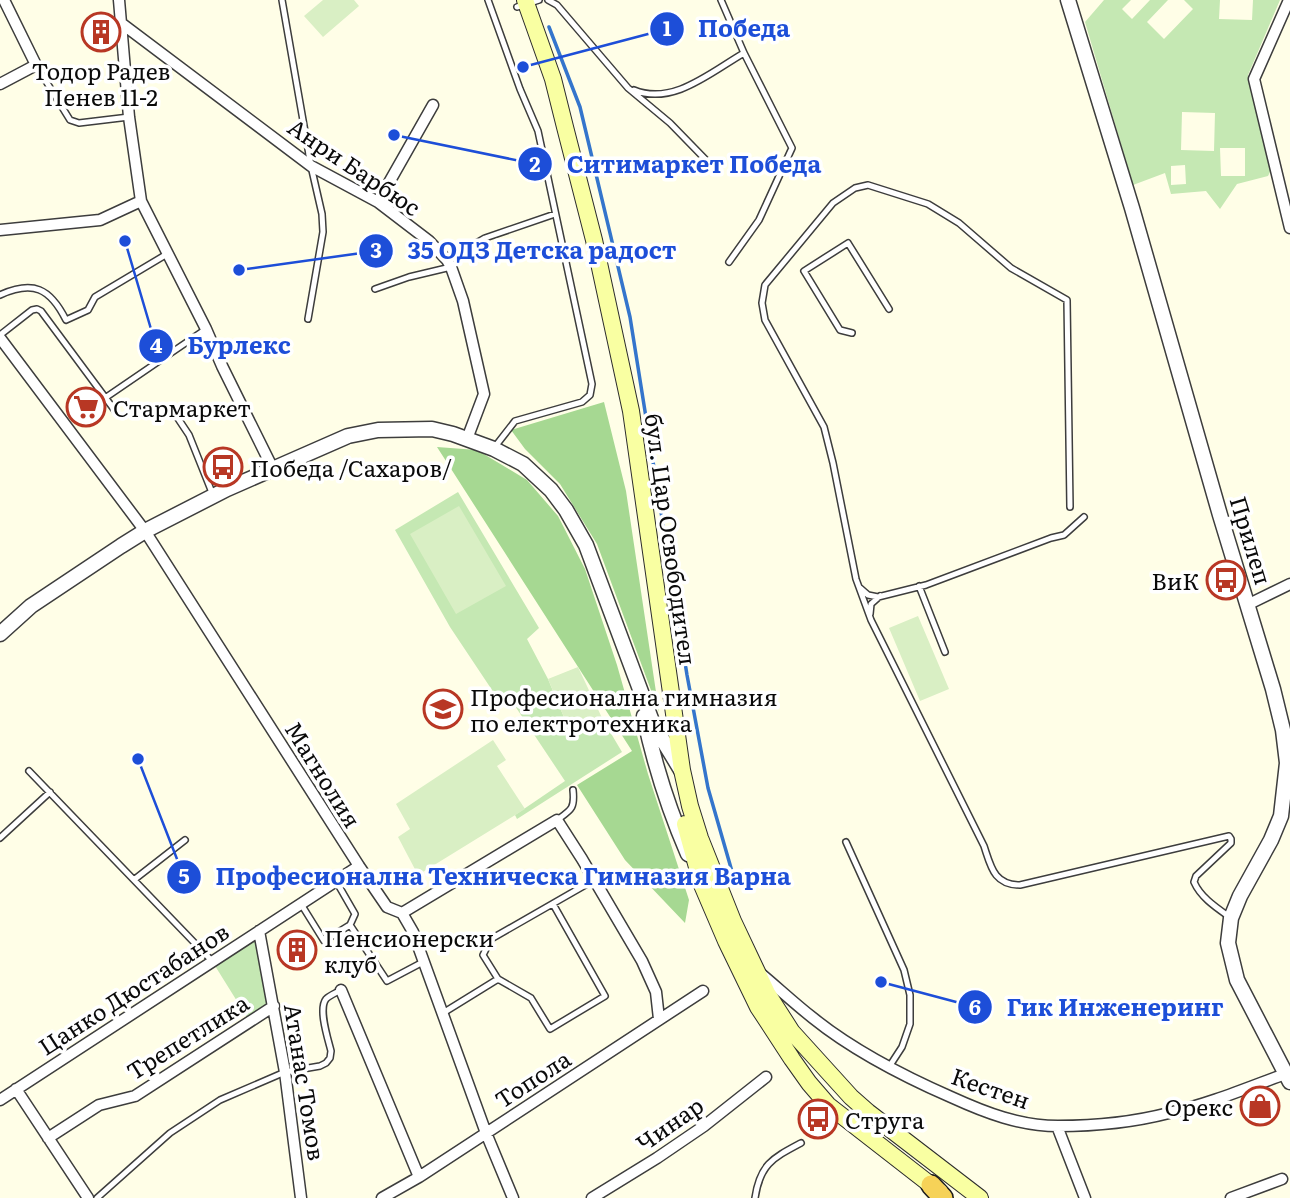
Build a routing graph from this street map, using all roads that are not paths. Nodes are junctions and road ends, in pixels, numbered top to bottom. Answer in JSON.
{"nodes":[{"id":1,"x":5,"y":0,"type":"edge"},
{"id":2,"x":118,"y":0,"type":"edge"},
{"id":3,"x":282,"y":0,"type":"edge"},
{"id":4,"x":488,"y":0,"type":"edge"},
{"id":5,"x":548,"y":0,"type":"edge"},
{"id":6,"x":721,"y":0,"type":"edge"},
{"id":7,"x":1068,"y":0,"type":"edge"},
{"id":8,"x":1289,"y":0,"type":"edge"},
{"id":9,"x":525,"y":2,"type":"edge"},
{"id":10,"x":121,"y":23,"type":"junction"},
{"id":11,"x":744,"y":52,"type":"junction"},
{"id":12,"x":36,"y":65,"type":"junction"},
{"id":13,"x":0,"y":84,"type":"edge"},
{"id":14,"x":628,"y":88,"type":"junction"},
{"id":15,"x":433,"y":105,"type":"dead end"},
{"id":16,"x":129,"y":117,"type":"junction"},
{"id":17,"x":707,"y":161,"type":"dead end"},
{"id":18,"x":311,"y":166,"type":"junction"},
{"id":19,"x":141,"y":201,"type":"junction"},
{"id":20,"x":378,"y":202,"type":"junction"},
{"id":21,"x":555,"y":214,"type":"junction"},
{"id":22,"x":1290,"y":228,"type":"edge"},
{"id":23,"x":0,"y":230,"type":"edge"},
{"id":24,"x":167,"y":254,"type":"junction"},
{"id":25,"x":729,"y":262,"type":"dead end"},
{"id":26,"x":449,"y":264,"type":"junction"},
{"id":27,"x":375,"y":289,"type":"dead end"},
{"id":28,"x":0,"y":295,"type":"edge"},
{"id":29,"x":889,"y":309,"type":"dead end"},
{"id":30,"x":308,"y":319,"type":"dead end"},
{"id":31,"x":206,"y":329,"type":"junction"},
{"id":32,"x":852,"y":333,"type":"dead end"},
{"id":33,"x":0,"y":336,"type":"edge"},
{"id":34,"x":105,"y":398,"type":"junction"},
{"id":35,"x":116,"y":412,"type":"dead end"},
{"id":36,"x":176,"y":414,"type":"dead end"},
{"id":37,"x":467,"y":439,"type":"junction"},
{"id":38,"x":494,"y":449,"type":"junction"},
{"id":39,"x":272,"y":469,"type":"junction"},
{"id":40,"x":213,"y":495,"type":"junction"},
{"id":41,"x":1070,"y":507,"type":"dead end"},
{"id":42,"x":1084,"y":517,"type":"dead end"},
{"id":43,"x":145,"y":531,"type":"junction"},
{"id":44,"x":856,"y":579,"type":"junction"},
{"id":45,"x":1290,"y":584,"type":"edge"},
{"id":46,"x":919,"y":586,"type":"junction"},
{"id":47,"x":882,"y":595,"type":"junction"},
{"id":48,"x":1247,"y":605,"type":"junction"},
{"id":49,"x":871,"y":620,"type":"junction"},
{"id":50,"x":2,"y":627,"type":"edge"},
{"id":51,"x":945,"y":652,"type":"dead end"},
{"id":52,"x":634,"y":674,"type":"junction"},
{"id":53,"x":668,"y":749,"type":"junction"},
{"id":54,"x":29,"y":771,"type":"dead end"},
{"id":55,"x":682,"y":771,"type":"junction"},
{"id":56,"x":573,"y":790,"type":"dead end"},
{"id":57,"x":50,"y":792,"type":"junction"},
{"id":58,"x":556,"y":820,"type":"junction"},
{"id":59,"x":0,"y":838,"type":"edge"},
{"id":60,"x":184,"y":840,"type":"dead end"},
{"id":61,"x":846,"y":842,"type":"dead end"},
{"id":62,"x":359,"y":866,"type":"junction"},
{"id":63,"x":135,"y":879,"type":"junction"},
{"id":64,"x":594,"y":880,"type":"junction"},
{"id":65,"x":336,"y":881,"type":"junction"},
{"id":66,"x":702,"y":885,"type":"junction"},
{"id":67,"x":301,"y":904,"type":"junction"},
{"id":68,"x":553,"y":904,"type":"junction"},
{"id":69,"x":402,"y":913,"type":"junction"},
{"id":70,"x":1231,"y":918,"type":"junction"},
{"id":71,"x":350,"y":925,"type":"junction"},
{"id":72,"x":259,"y":931,"type":"junction"},
{"id":73,"x":212,"y":961,"type":"junction"},
{"id":74,"x":424,"y":962,"type":"junction"},
{"id":75,"x":755,"y":969,"type":"junction"},
{"id":76,"x":498,"y":979,"type":"junction"},
{"id":77,"x":341,"y":990,"type":"joint"},
{"id":78,"x":703,"y":991,"type":"dead end"},
{"id":79,"x":274,"y":1006,"type":"junction"},
{"id":80,"x":443,"y":1013,"type":"junction"},
{"id":81,"x":659,"y":1019,"type":"junction"},
{"id":82,"x":889,"y":1067,"type":"junction"},
{"id":83,"x":285,"y":1072,"type":"junction"},
{"id":84,"x":766,"y":1077,"type":"dead end"},
{"id":85,"x":1288,"y":1078,"type":"edge"},
{"id":86,"x":16,"y":1089,"type":"junction"},
{"id":87,"x":0,"y":1100,"type":"edge"},
{"id":88,"x":1057,"y":1126,"type":"junction"},
{"id":89,"x":486,"y":1133,"type":"junction"},
{"id":90,"x":48,"y":1138,"type":"junction"},
{"id":91,"x":801,"y":1143,"type":"dead end"},
{"id":92,"x":419,"y":1177,"type":"junction"},
{"id":93,"x":1282,"y":1180,"type":"dead end"},
{"id":94,"x":940,"y":1194,"type":"edge"},
{"id":95,"x":88,"y":1198,"type":"edge"},
{"id":96,"x":97,"y":1198,"type":"edge"},
{"id":97,"x":301,"y":1198,"type":"edge"},
{"id":98,"x":382,"y":1198,"type":"edge"},
{"id":99,"x":513,"y":1198,"type":"edge"},
{"id":100,"x":592,"y":1198,"type":"edge"},
{"id":101,"x":755,"y":1198,"type":"edge"},
{"id":102,"x":980,"y":1198,"type":"edge"},
{"id":103,"x":1085,"y":1198,"type":"edge"},
{"id":104,"x":1231,"y":1198,"type":"edge"}],
"edges":[{"from":1,"to":12,"type":"street"},
{"from":2,"to":10,"type":"street"},
{"from":3,"to":18,"type":"lane"},
{"from":4,"to":21,"type":"lane"},
{"from":5,"to":14,"type":"lane"},
{"from":6,"to":11,"type":"lane"},
{"from":7,"to":48,"type":"street","name":"Прилеп"},
{"from":8,"to":22,"type":"street"},
{"from":9,"to":53,"type":"main road","name":"бул. Цар Освободител"},
{"from":9,"to":55,"type":"main road","name":"бул. Цар Освободител"},
{"from":10,"to":16,"type":"street"},
{"from":10,"to":18,"type":"street","name":"Анри Барбюс"},
{"from":11,"to":14,"type":"lane"},
{"from":11,"to":25,"type":"lane"},
{"from":12,"to":13,"type":"street"},
{"from":12,"to":16,"type":"lane"},
{"from":14,"to":17,"type":"lane"},
{"from":15,"to":20,"type":"street"},
{"from":16,"to":19,"type":"street"},
{"from":18,"to":20,"type":"street","name":"Анри Барбюс"},
{"from":18,"to":30,"type":"lane"},
{"from":19,"to":23,"type":"street"},
{"from":19,"to":24,"type":"street"},
{"from":20,"to":26,"type":"street","name":"Анри Барбюс"},
{"from":21,"to":26,"type":"lane"},
{"from":21,"to":38,"type":"lane"},
{"from":24,"to":28,"type":"lane"},
{"from":24,"to":31,"type":"street"},
{"from":26,"to":27,"type":"lane"},
{"from":26,"to":37,"type":"street","name":"Анри Барбюс"},
{"from":29,"to":32,"type":"lane"},
{"from":31,"to":34,"type":"lane"},
{"from":31,"to":39,"type":"street"},
{"from":33,"to":34,"type":"lane"},
{"from":33,"to":43,"type":"street","name":"Магнолия"},
{"from":34,"to":35,"type":"lane"},
{"from":36,"to":40,"type":"lane"},
{"from":37,"to":38,"type":"street"},
{"from":37,"to":39,"type":"street"},
{"from":38,"to":52,"type":"street"},
{"from":39,"to":40,"type":"street"},
{"from":40,"to":43,"type":"street"},
{"from":41,"to":44,"type":"lane"},
{"from":42,"to":46,"type":"lane"},
{"from":43,"to":50,"type":"street"},
{"from":43,"to":62,"type":"street","name":"Магнолия"},
{"from":44,"to":47,"type":"lane"},
{"from":44,"to":49,"type":"lane"},
{"from":45,"to":48,"type":"street"},
{"from":46,"to":47,"type":"lane"},
{"from":46,"to":51,"type":"lane"},
{"from":47,"to":49,"type":"lane"},
{"from":48,"to":70,"type":"street","name":"Прилеп"},
{"from":49,"to":70,"type":"lane"},
{"from":52,"to":53,"type":"street"},
{"from":52,"to":66,"type":"street"},
{"from":53,"to":55,"type":"street"},
{"from":53,"to":66,"type":"main road","name":"бул. Цар Освободител"},
{"from":54,"to":57,"type":"lane"},
{"from":55,"to":75,"type":"main road","name":"бул. Цар Освободител"},
{"from":56,"to":58,"type":"lane"},
{"from":57,"to":59,"type":"lane"},
{"from":57,"to":63,"type":"lane"},
{"from":58,"to":64,"type":"street"},
{"from":58,"to":69,"type":"street"},
{"from":60,"to":63,"type":"lane"},
{"from":61,"to":82,"type":"lane"},
{"from":62,"to":65,"type":"street","name":"Цанко Дюстабанов"},
{"from":62,"to":69,"type":"street","name":"Магнолия"},
{"from":63,"to":73,"type":"lane"},
{"from":64,"to":68,"type":"lane"},
{"from":64,"to":81,"type":"street"},
{"from":65,"to":67,"type":"street","name":"Цанко Дюстабанов"},
{"from":65,"to":71,"type":"lane"},
{"from":66,"to":94,"type":"main road","name":"бул. Цар Освободител"},
{"from":67,"to":71,"type":"lane"},
{"from":67,"to":72,"type":"street","name":"Цанко Дюстабанов"},
{"from":68,"to":76,"type":"lane"},
{"from":68,"to":76,"type":"lane"},
{"from":69,"to":74,"type":"street","name":"Магнолия"},
{"from":70,"to":85,"type":"street","name":"Прилеп"},
{"from":71,"to":74,"type":"lane"},
{"from":72,"to":73,"type":"street","name":"Цанко Дюстабанов"},
{"from":72,"to":79,"type":"street","name":"Атанас Томов"},
{"from":73,"to":86,"type":"street","name":"Цанко Дюстабанов"},
{"from":74,"to":80,"type":"street","name":"Магнолия"},
{"from":75,"to":82,"type":"street","name":"Кестен"},
{"from":75,"to":102,"type":"main road","name":"бул. Цар Освободител"},
{"from":76,"to":80,"type":"lane"},
{"from":77,"to":83,"type":"lane"},
{"from":77,"to":92,"type":"street"},
{"from":78,"to":81,"type":"street","name":"Топола"},
{"from":79,"to":83,"type":"street","name":"Атанас Томов"},
{"from":79,"to":90,"type":"street","name":"Трепетлика"},
{"from":80,"to":89,"type":"street","name":"Магнолия"},
{"from":81,"to":89,"type":"street","name":"Топола"},
{"from":82,"to":88,"type":"street","name":"Кестен"},
{"from":83,"to":96,"type":"lane"},
{"from":83,"to":97,"type":"street","name":"Атанас Томов"},
{"from":84,"to":100,"type":"street","name":"Чинар"},
{"from":85,"to":88,"type":"street","name":"Кестен"},
{"from":86,"to":87,"type":"street","name":"Цанко Дюстабанов"},
{"from":86,"to":90,"type":"street"},
{"from":88,"to":103,"type":"street"},
{"from":89,"to":92,"type":"street","name":"Топола"},
{"from":89,"to":99,"type":"street","name":"Магнолия"},
{"from":90,"to":95,"type":"street"},
{"from":91,"to":101,"type":"lane"},
{"from":92,"to":98,"type":"street","name":"Топола"},
{"from":93,"to":104,"type":"street"}]}
